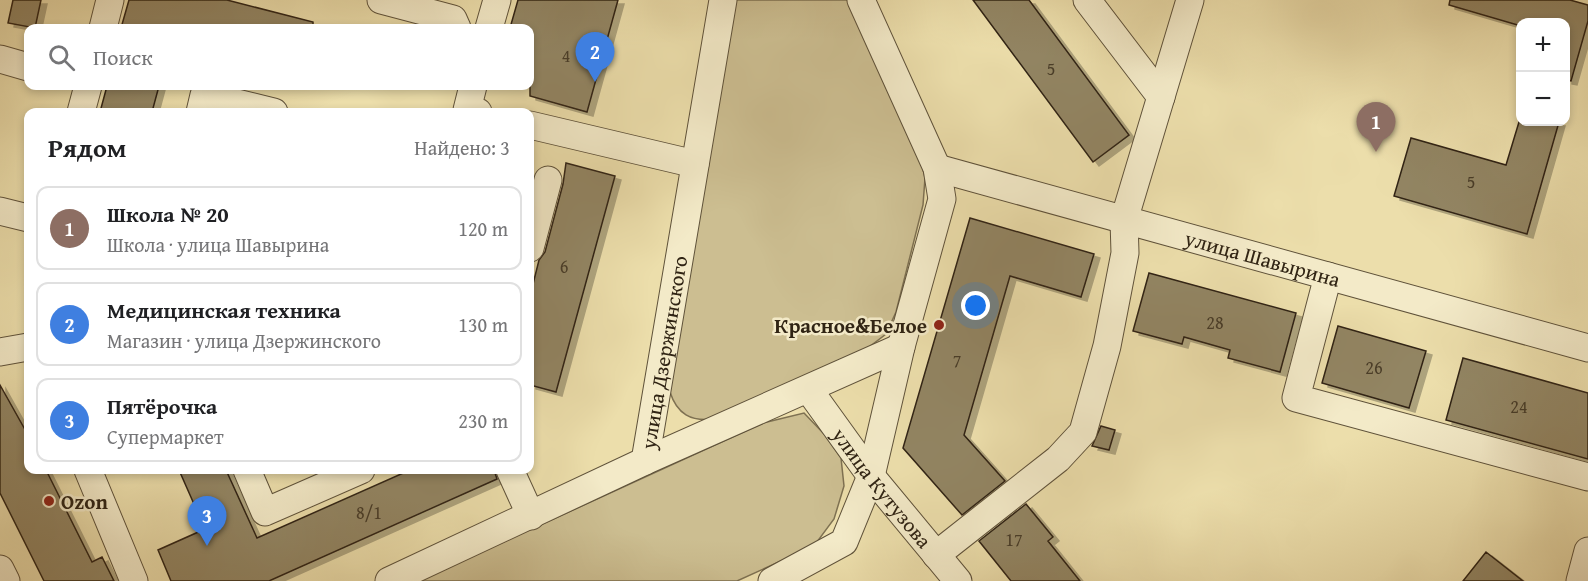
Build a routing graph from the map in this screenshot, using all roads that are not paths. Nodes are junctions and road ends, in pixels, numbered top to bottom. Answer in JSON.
{"nodes":[{"id":1,"x":110,"y":0,"type":"edge"},
{"id":2,"x":381,"y":0,"type":"edge"},
{"id":3,"x":497,"y":0,"type":"edge"},
{"id":4,"x":723,"y":0,"type":"edge"},
{"id":5,"x":861,"y":0,"type":"edge"},
{"id":6,"x":1087,"y":0,"type":"edge"},
{"id":7,"x":1190,"y":0,"type":"edge"},
{"id":8,"x":451,"y":16,"type":"edge"},
{"id":9,"x":104,"y":24,"type":"edge"},
{"id":10,"x":490,"y":24,"type":"edge"},
{"id":11,"x":0,"y":60,"type":"edge"},
{"id":12,"x":24,"y":66,"type":"edge"},
{"id":13,"x":87,"y":90,"type":"edge"},
{"id":14,"x":1161,"y":97,"type":"junction"},
{"id":15,"x":82,"y":108,"type":"edge"},
{"id":16,"x":201,"y":108,"type":"edge"},
{"id":17,"x":258,"y":108,"type":"edge"},
{"id":18,"x":534,"y":126,"type":"edge"},
{"id":19,"x":695,"y":164,"type":"junction"},
{"id":20,"x":937,"y":168,"type":"junction"},
{"id":21,"x":548,"y":180,"type":"dead end"},
{"id":22,"x":0,"y":211,"type":"edge"},
{"id":23,"x":24,"y":217,"type":"edge"},
{"id":24,"x":1124,"y":220,"type":"junction"},
{"id":25,"x":534,"y":233,"type":"edge"},
{"id":26,"x":1329,"y":276,"type":"junction"},
{"id":27,"x":902,"y":347,"type":"junction"},
{"id":28,"x":24,"y":348,"type":"edge"},
{"id":29,"x":1588,"y":348,"type":"edge"},
{"id":30,"x":0,"y":352,"type":"edge"},
{"id":31,"x":809,"y":390,"type":"junction"},
{"id":32,"x":645,"y":461,"type":"junction"},
{"id":33,"x":90,"y":474,"type":"edge"},
{"id":34,"x":249,"y":474,"type":"edge"},
{"id":35,"x":352,"y":474,"type":"edge"},
{"id":36,"x":512,"y":474,"type":"edge"},
{"id":37,"x":871,"y":476,"type":"junction"},
{"id":38,"x":1588,"y":477,"type":"edge"},
{"id":39,"x":531,"y":516,"type":"junction"},
{"id":40,"x":1588,"y":550,"type":"edge"},
{"id":41,"x":936,"y":555,"type":"junction"},
{"id":42,"x":0,"y":569,"type":"edge"},
{"id":43,"x":6,"y":581,"type":"edge"},
{"id":44,"x":134,"y":581,"type":"edge"},
{"id":45,"x":389,"y":581,"type":"edge"},
{"id":46,"x":772,"y":581,"type":"edge"},
{"id":47,"x":957,"y":581,"type":"edge"},
{"id":48,"x":1580,"y":581,"type":"edge"}],
"edges":[{"from":1,"to":9,"type":"street"},
{"from":2,"to":8,"type":"street"},
{"from":3,"to":10,"type":"street"},
{"from":4,"to":19,"type":"street","name":"улица Дзержинского"},
{"from":5,"to":20,"type":"street"},
{"from":6,"to":14,"type":"street"},
{"from":7,"to":14,"type":"street"},
{"from":11,"to":12,"type":"street"},
{"from":13,"to":15,"type":"street"},
{"from":14,"to":24,"type":"street"},
{"from":16,"to":17,"type":"street"},
{"from":18,"to":19,"type":"street"},
{"from":19,"to":32,"type":"street","name":"улица Дзержинского"},
{"from":20,"to":24,"type":"street","name":"улица Шавырина"},
{"from":20,"to":27,"type":"street"},
{"from":21,"to":25,"type":"street"},
{"from":22,"to":23,"type":"street"},
{"from":24,"to":26,"type":"street","name":"улица Шавырина"},
{"from":24,"to":41,"type":"street"},
{"from":26,"to":29,"type":"street","name":"улица Шавырина"},
{"from":26,"to":38,"type":"street"},
{"from":27,"to":31,"type":"street"},
{"from":27,"to":37,"type":"street"},
{"from":28,"to":30,"type":"street"},
{"from":31,"to":32,"type":"street"},
{"from":31,"to":37,"type":"street","name":"улица Кутузова"},
{"from":32,"to":39,"type":"street","name":"улица Дзержинского"},
{"from":33,"to":44,"type":"street"},
{"from":34,"to":35,"type":"street"},
{"from":36,"to":39,"type":"street"},
{"from":37,"to":41,"type":"street","name":"улица Кутузова"},
{"from":37,"to":46,"type":"street"},
{"from":39,"to":45,"type":"street","name":"улица Дзержинского"},
{"from":40,"to":48,"type":"street"},
{"from":41,"to":47,"type":"street","name":"улица Кутузова"},
{"from":42,"to":43,"type":"street"}]}
